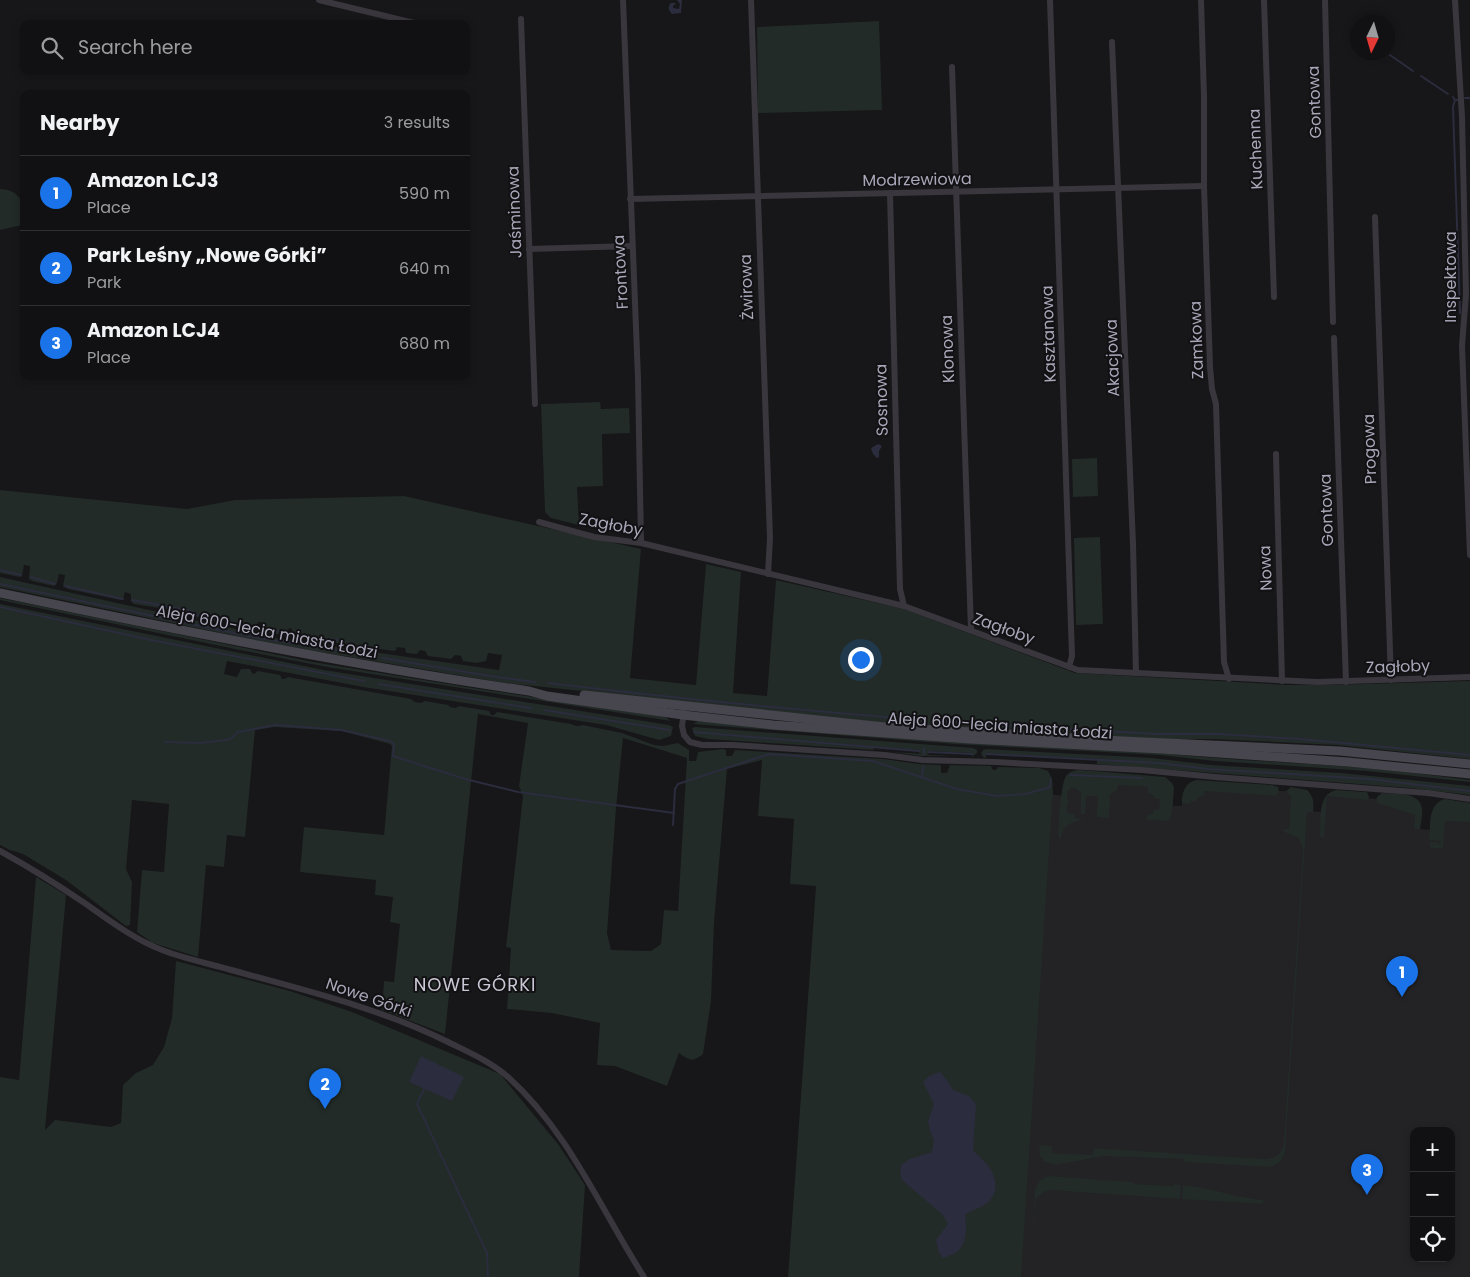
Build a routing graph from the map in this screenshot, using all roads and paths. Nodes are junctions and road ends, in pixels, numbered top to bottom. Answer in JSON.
{"nodes":[{"id":1,"x":319,"y":0,"type":"edge"},
{"id":2,"x":623,"y":0,"type":"edge"},
{"id":3,"x":751,"y":0,"type":"edge"},
{"id":4,"x":1050,"y":0,"type":"edge"},
{"id":5,"x":1201,"y":0,"type":"edge"},
{"id":6,"x":1264,"y":0,"type":"edge"},
{"id":7,"x":1325,"y":0,"type":"edge"},
{"id":8,"x":1455,"y":0,"type":"edge"},
{"id":9,"x":521,"y":19,"type":"dead end"},
{"id":10,"x":402,"y":20,"type":"edge"},
{"id":11,"x":1112,"y":42,"type":"dead end"},
{"id":12,"x":952,"y":67,"type":"dead end"},
{"id":13,"x":1204,"y":186,"type":"junction"},
{"id":14,"x":1118,"y":188,"type":"junction"},
{"id":15,"x":1057,"y":190,"type":"junction"},
{"id":16,"x":955,"y":192,"type":"junction"},
{"id":17,"x":890,"y":194,"type":"junction"},
{"id":18,"x":756,"y":197,"type":"junction"},
{"id":19,"x":630,"y":199,"type":"junction"},
{"id":20,"x":1375,"y":216,"type":"dead end"},
{"id":21,"x":632,"y":246,"type":"junction"},
{"id":22,"x":529,"y":249,"type":"junction"},
{"id":23,"x":1274,"y":297,"type":"dead end"},
{"id":24,"x":1333,"y":322,"type":"dead end"},
{"id":25,"x":1334,"y":338,"type":"dead end"},
{"id":26,"x":535,"y":404,"type":"dead end"},
{"id":27,"x":1276,"y":454,"type":"dead end"},
{"id":28,"x":539,"y":522,"type":"dead end"},
{"id":29,"x":641,"y":544,"type":"junction"},
{"id":30,"x":1470,"y":555,"type":"edge"},
{"id":31,"x":768,"y":574,"type":"junction"},
{"id":32,"x":0,"y":592,"type":"edge"},
{"id":33,"x":904,"y":606,"type":"junction"},
{"id":34,"x":972,"y":630,"type":"junction"},
{"id":35,"x":1069,"y":667,"type":"junction"},
{"id":36,"x":1136,"y":673,"type":"junction"},
{"id":37,"x":1470,"y":677,"type":"edge"},
{"id":38,"x":1229,"y":679,"type":"junction"},
{"id":39,"x":1390,"y":680,"type":"junction"},
{"id":40,"x":1282,"y":681,"type":"junction"},
{"id":41,"x":1346,"y":682,"type":"junction"},
{"id":42,"x":684,"y":711,"type":"junction"},
{"id":43,"x":1470,"y":764,"type":"edge"},
{"id":44,"x":1470,"y":774,"type":"edge"},
{"id":45,"x":1470,"y":799,"type":"edge"},
{"id":46,"x":0,"y":851,"type":"edge"},
{"id":47,"x":644,"y":1277,"type":"edge"}],
"edges":[{"from":1,"to":10,"type":"street"},
{"from":2,"to":19,"type":"street","name":"Frontowa"},
{"from":3,"to":18,"type":"street","name":"Żwirowa"},
{"from":4,"to":15,"type":"street","name":"Kasztanowa"},
{"from":5,"to":13,"type":"street","name":"Zamkowa"},
{"from":6,"to":23,"type":"street","name":"Kuchenna"},
{"from":7,"to":24,"type":"street","name":"Gontowa"},
{"from":8,"to":30,"type":"street","name":"Inspektowa"},
{"from":9,"to":22,"type":"street","name":"Jaśminowa"},
{"from":11,"to":14,"type":"street","name":"Akacjowa"},
{"from":12,"to":16,"type":"street","name":"Klonowa"},
{"from":13,"to":14,"type":"street","name":"Modrzewiowa"},
{"from":13,"to":38,"type":"street","name":"Zamkowa"},
{"from":14,"to":15,"type":"street","name":"Modrzewiowa"},
{"from":14,"to":36,"type":"street","name":"Akacjowa"},
{"from":15,"to":16,"type":"street","name":"Modrzewiowa"},
{"from":15,"to":35,"type":"street","name":"Kasztanowa"},
{"from":16,"to":17,"type":"street","name":"Modrzewiowa"},
{"from":16,"to":34,"type":"street","name":"Klonowa"},
{"from":17,"to":18,"type":"street","name":"Modrzewiowa"},
{"from":17,"to":33,"type":"street","name":"Sosnowa"},
{"from":18,"to":19,"type":"street","name":"Modrzewiowa"},
{"from":18,"to":31,"type":"street","name":"Żwirowa"},
{"from":19,"to":21,"type":"street","name":"Frontowa"},
{"from":20,"to":39,"type":"street","name":"Progowa"},
{"from":21,"to":22,"type":"street"},
{"from":21,"to":29,"type":"street","name":"Frontowa"},
{"from":22,"to":26,"type":"street","name":"Jaśminowa"},
{"from":25,"to":41,"type":"street","name":"Gontowa"},
{"from":27,"to":40,"type":"street","name":"Nowa"},
{"from":28,"to":29,"type":"street","name":"Zagłoby"},
{"from":29,"to":31,"type":"street","name":"Zagłoby"},
{"from":31,"to":33,"type":"street","name":"Zagłoby"},
{"from":32,"to":42,"type":"main road","name":"Aleja 600-lecia miasta Łodzi"},
{"from":33,"to":34,"type":"street","name":"Zagłoby"},
{"from":34,"to":35,"type":"street","name":"Zagłoby"},
{"from":35,"to":36,"type":"street","name":"Zagłoby"},
{"from":36,"to":38,"type":"street","name":"Zagłoby"},
{"from":37,"to":39,"type":"street","name":"Zagłoby"},
{"from":38,"to":40,"type":"street","name":"Zagłoby"},
{"from":39,"to":41,"type":"street","name":"Zagłoby"},
{"from":40,"to":41,"type":"street","name":"Zagłoby"},
{"from":42,"to":43,"type":"main road","name":"Aleja 600-lecia miasta Łodzi"},
{"from":42,"to":44,"type":"main road","name":"Aleja 600-lecia miasta Łodzi"},
{"from":42,"to":45,"type":"street"},
{"from":46,"to":47,"type":"street","name":"Nowe Górki"}]}
